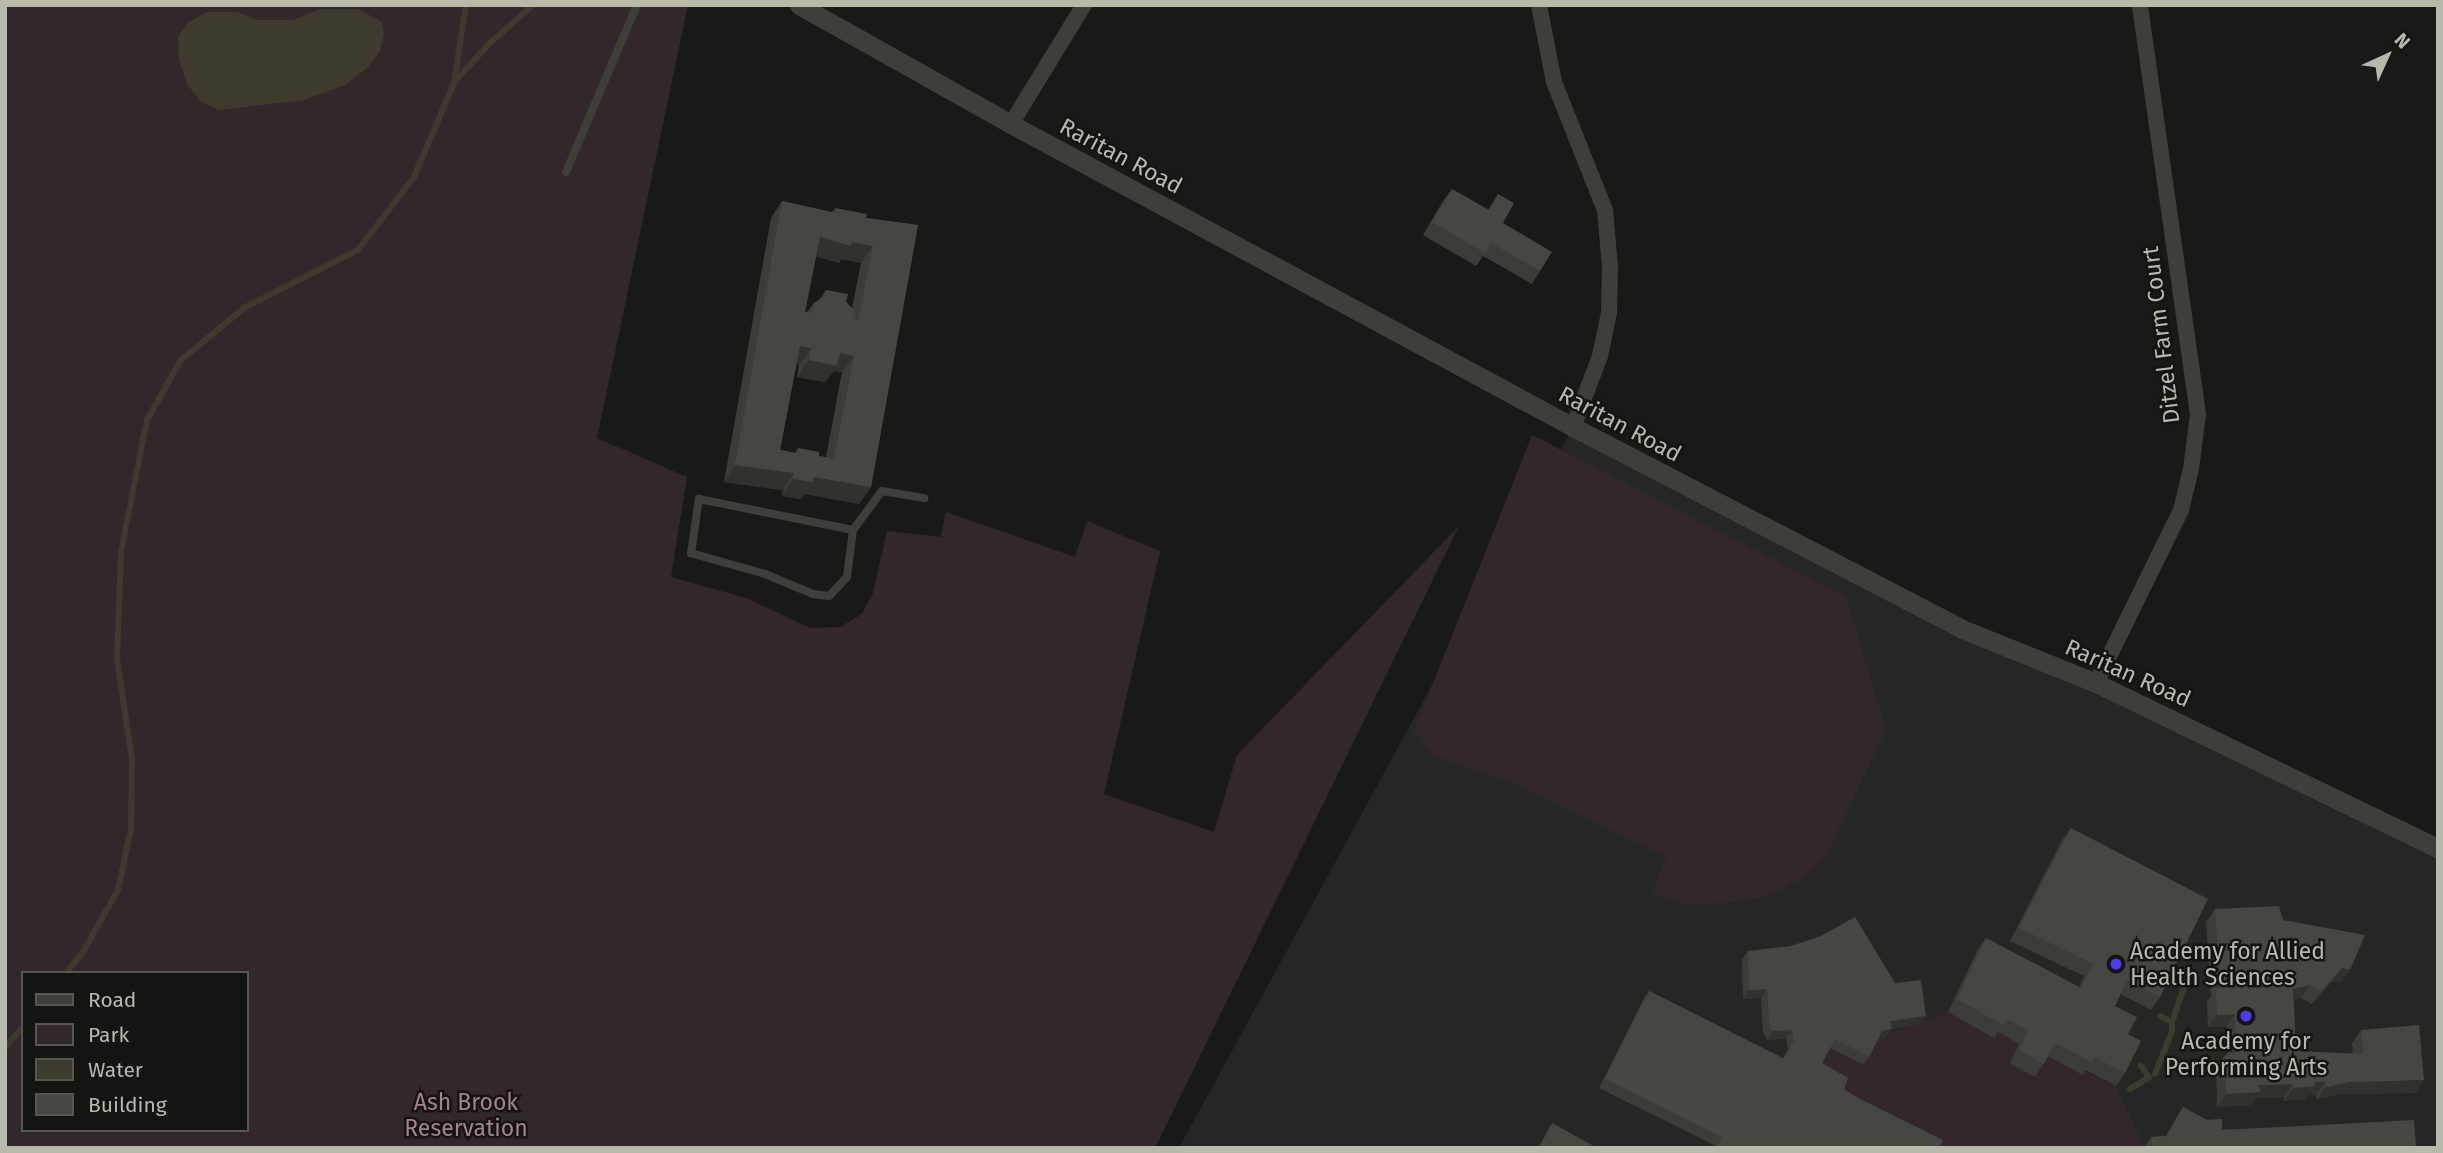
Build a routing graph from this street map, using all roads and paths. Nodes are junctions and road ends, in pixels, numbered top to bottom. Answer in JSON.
{"nodes":[{"id":1,"x":637,"y":5,"type":"edge"},
{"id":2,"x":799,"y":5,"type":"edge"},
{"id":3,"x":1084,"y":5,"type":"edge"},
{"id":4,"x":1539,"y":5,"type":"edge"},
{"id":5,"x":2140,"y":5,"type":"edge"},
{"id":6,"x":1011,"y":124,"type":"junction"},
{"id":7,"x":566,"y":172,"type":"dead end"},
{"id":8,"x":1573,"y":427,"type":"junction"},
{"id":9,"x":925,"y":498,"type":"dead end"},
{"id":10,"x":853,"y":530,"type":"junction"},
{"id":11,"x":2096,"y":683,"type":"junction"},
{"id":12,"x":2438,"y":848,"type":"edge"}],
"edges":[{"from":1,"to":7,"type":"lane"},
{"from":2,"to":6,"type":"street","name":"Raritan Road"},
{"from":3,"to":6,"type":"street"},
{"from":4,"to":8,"type":"street"},
{"from":5,"to":11,"type":"street","name":"Ditzel Farm Court"},
{"from":6,"to":8,"type":"street","name":"Raritan Road"},
{"from":8,"to":11,"type":"street","name":"Raritan Road"},
{"from":9,"to":10,"type":"lane"},
{"from":10,"to":10,"type":"lane"},
{"from":11,"to":12,"type":"street","name":"Raritan Road"}]}
